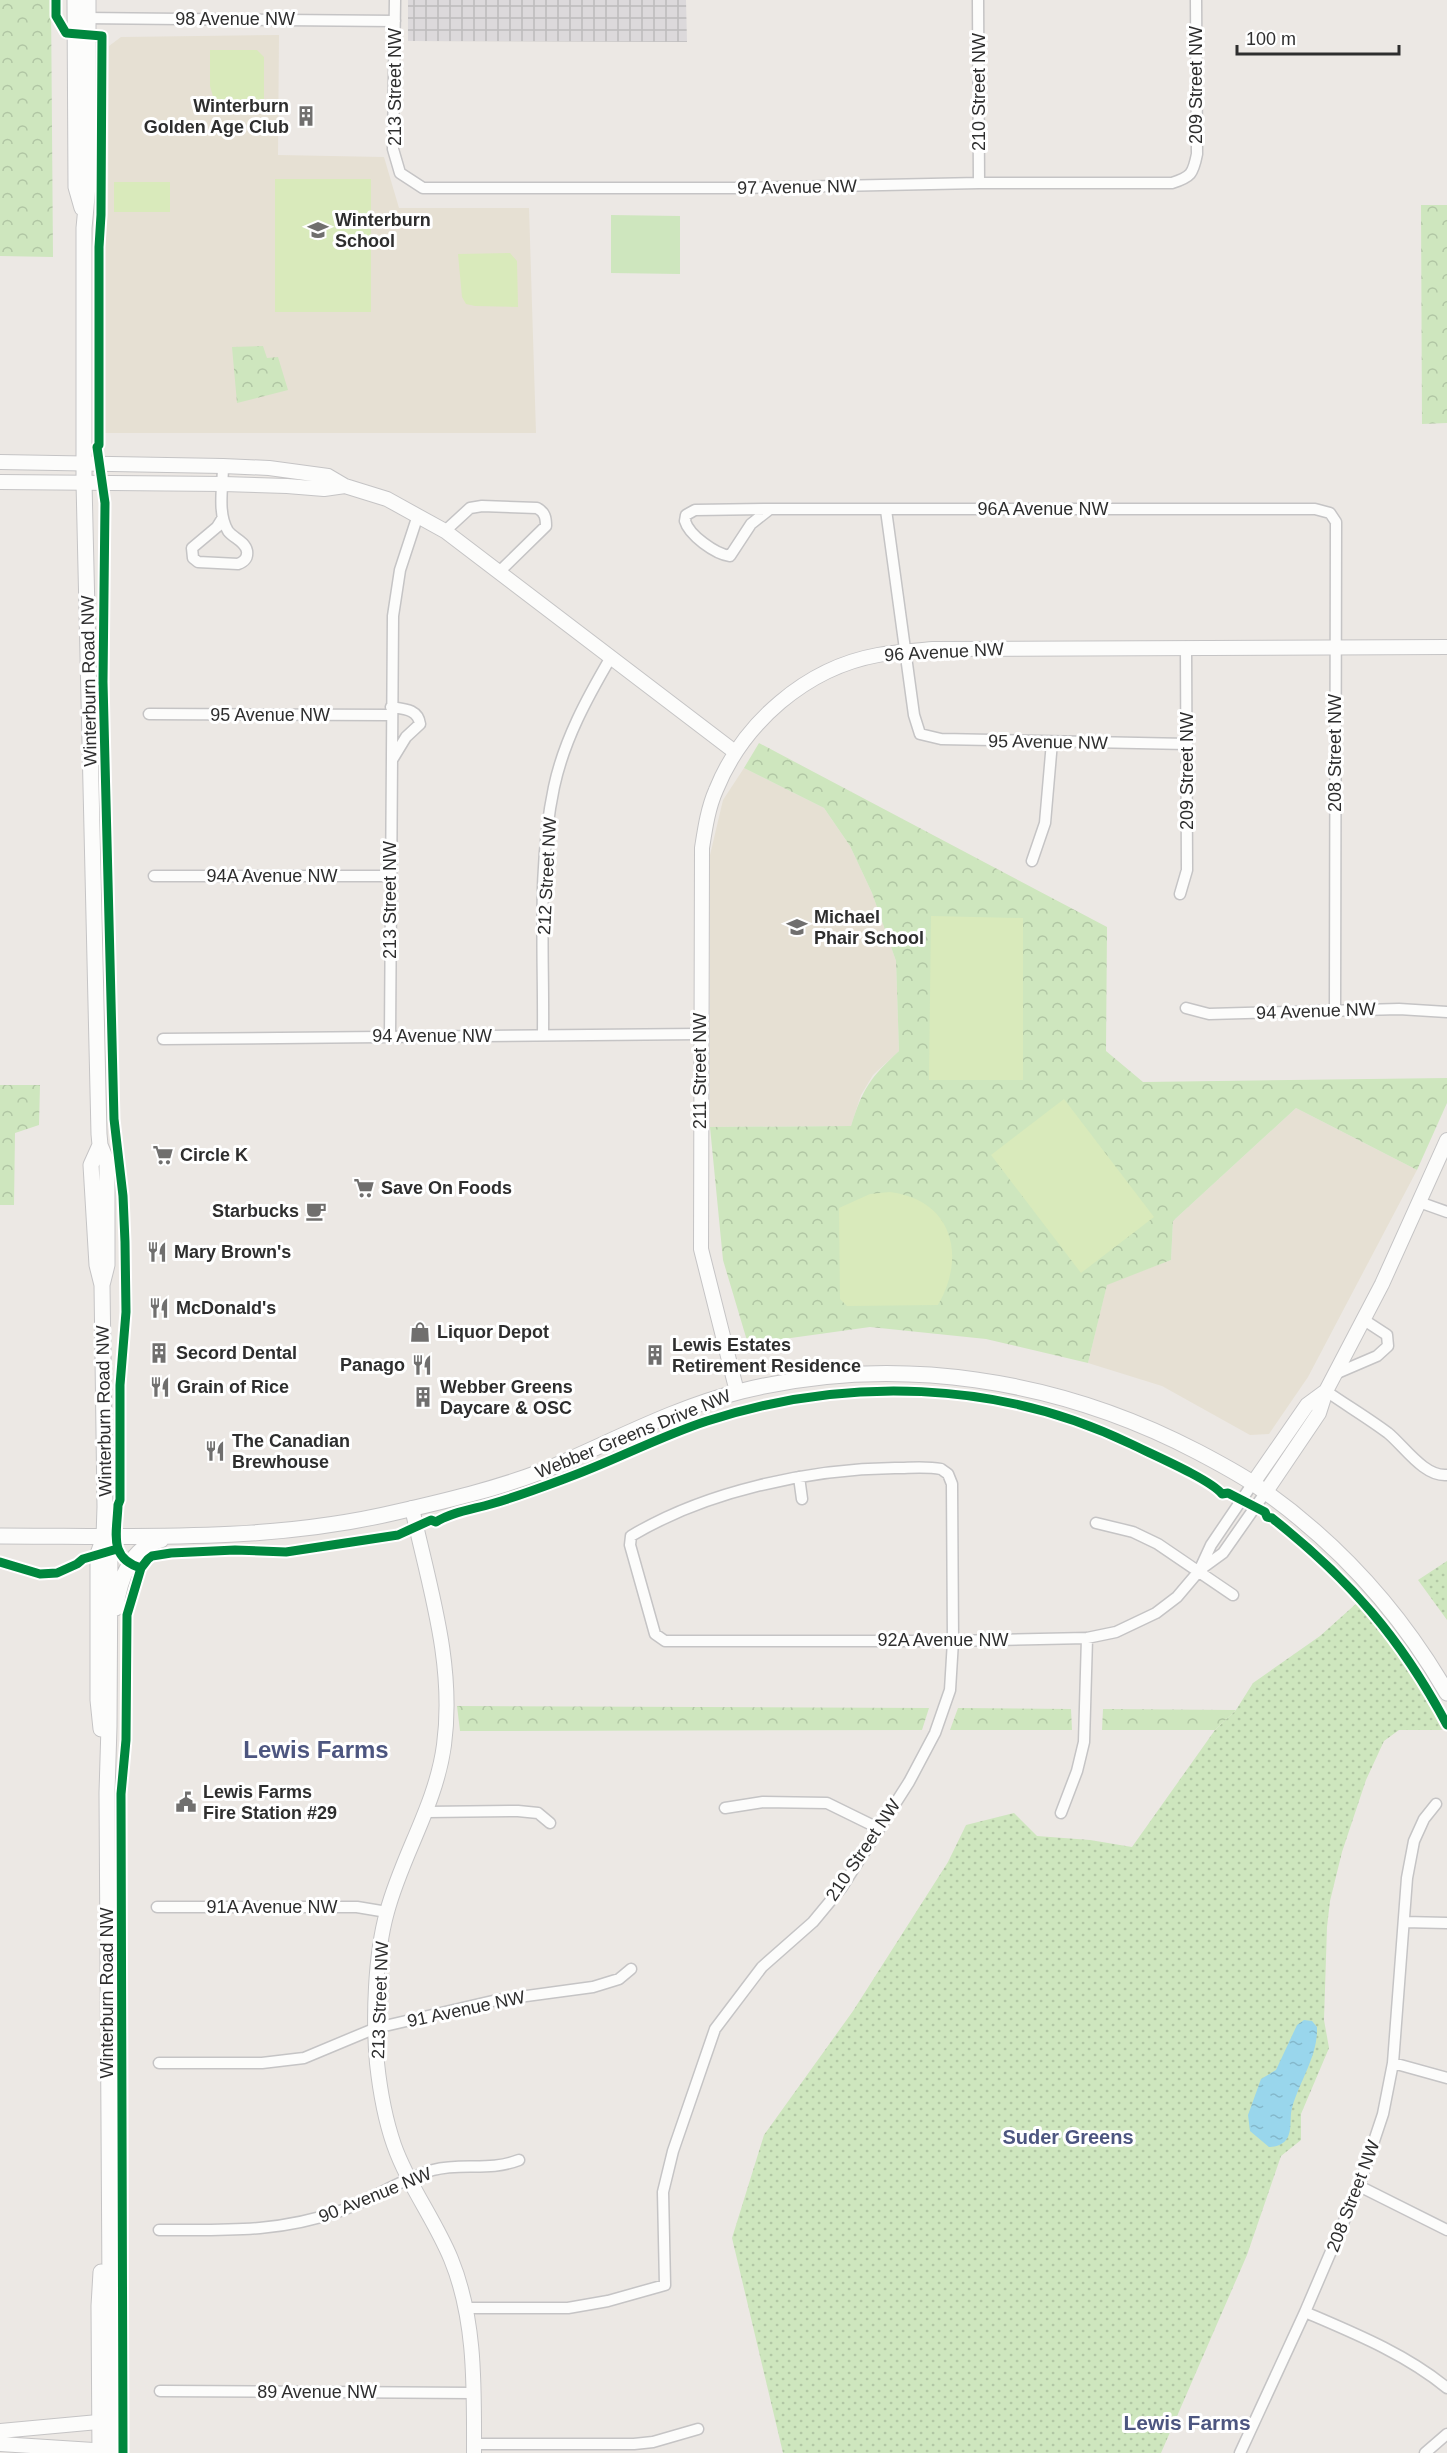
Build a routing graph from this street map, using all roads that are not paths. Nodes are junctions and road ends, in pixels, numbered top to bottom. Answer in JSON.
{"nodes":[{"id":1,"x":75,"y":0,"type":"edge"},
{"id":2,"x":88,"y":0,"type":"edge"},
{"id":3,"x":395,"y":0,"type":"edge"},
{"id":4,"x":978,"y":0,"type":"edge"},
{"id":5,"x":1196,"y":0,"type":"edge"},
{"id":6,"x":82,"y":18,"type":"junction"},
{"id":7,"x":395,"y":21,"type":"junction"},
{"id":8,"x":1194,"y":170,"type":"joint"},
{"id":9,"x":400,"y":172,"type":"joint"},
{"id":10,"x":980,"y":183,"type":"junction"},
{"id":11,"x":0,"y":462,"type":"edge"},
{"id":12,"x":84,"y":463,"type":"junction"},
{"id":13,"x":223,"y":466,"type":"junction"},
{"id":14,"x":0,"y":482,"type":"edge"},
{"id":15,"x":84,"y":482,"type":"junction"},
{"id":16,"x":223,"y":484,"type":"junction"},
{"id":17,"x":345,"y":486,"type":"junction"},
{"id":18,"x":770,"y":509,"type":"junction"},
{"id":19,"x":1315,"y":509,"type":"joint"},
{"id":20,"x":886,"y":510,"type":"junction"},
{"id":21,"x":418,"y":515,"type":"junction"},
{"id":22,"x":222,"y":519,"type":"junction"},
{"id":23,"x":445,"y":531,"type":"junction"},
{"id":24,"x":499,"y":572,"type":"junction"},
{"id":25,"x":1186,"y":647,"type":"junction"},
{"id":26,"x":1336,"y":647,"type":"junction"},
{"id":27,"x":1447,"y":647,"type":"edge"},
{"id":28,"x":906,"y":652,"type":"junction"},
{"id":29,"x":611,"y":657,"type":"junction"},
{"id":30,"x":391,"y":711,"type":"junction"},
{"id":31,"x":150,"y":714,"type":"dead end"},
{"id":32,"x":1052,"y":742,"type":"junction"},
{"id":33,"x":1186,"y":744,"type":"junction"},
{"id":34,"x":735,"y":752,"type":"junction"},
{"id":35,"x":390,"y":763,"type":"junction"},
{"id":36,"x":1032,"y":861,"type":"dead end"},
{"id":37,"x":154,"y":876,"type":"dead end"},
{"id":38,"x":390,"y":876,"type":"junction"},
{"id":39,"x":1180,"y":894,"type":"dead end"},
{"id":40,"x":1186,"y":1008,"type":"dead end"},
{"id":41,"x":1335,"y":1011,"type":"junction"},
{"id":42,"x":1447,"y":1012,"type":"edge"},
{"id":43,"x":700,"y":1034,"type":"junction"},
{"id":44,"x":543,"y":1035,"type":"junction"},
{"id":45,"x":390,"y":1036,"type":"junction"},
{"id":46,"x":164,"y":1039,"type":"dead end"},
{"id":47,"x":1447,"y":1140,"type":"edge"},
{"id":48,"x":1419,"y":1202,"type":"junction"},
{"id":49,"x":1447,"y":1212,"type":"edge"},
{"id":50,"x":1364,"y":1320,"type":"junction"},
{"id":51,"x":1335,"y":1374,"type":"junction"},
{"id":52,"x":1326,"y":1391,"type":"junction"},
{"id":53,"x":737,"y":1392,"type":"junction"},
{"id":54,"x":1447,"y":1475,"type":"edge"},
{"id":55,"x":799,"y":1477,"type":"junction"},
{"id":56,"x":1259,"y":1488,"type":"junction"},
{"id":57,"x":802,"y":1499,"type":"dead end"},
{"id":58,"x":412,"y":1508,"type":"junction"},
{"id":59,"x":1096,"y":1523,"type":"dead end"},
{"id":60,"x":0,"y":1536,"type":"edge"},
{"id":61,"x":175,"y":1536,"type":"junction"},
{"id":62,"x":104,"y":1537,"type":"junction"},
{"id":63,"x":1199,"y":1571,"type":"junction"},
{"id":64,"x":1233,"y":1595,"type":"dead end"},
{"id":65,"x":1087,"y":1638,"type":"junction"},
{"id":66,"x":954,"y":1641,"type":"junction"},
{"id":67,"x":109,"y":1653,"type":"junction"},
{"id":68,"x":1447,"y":1693,"type":"edge"},
{"id":69,"x":107,"y":1780,"type":"junction"},
{"id":70,"x":1436,"y":1804,"type":"dead end"},
{"id":71,"x":724,"y":1808,"type":"dead end"},
{"id":72,"x":427,"y":1812,"type":"junction"},
{"id":73,"x":1061,"y":1813,"type":"dead end"},
{"id":74,"x":550,"y":1823,"type":"dead end"},
{"id":75,"x":878,"y":1828,"type":"junction"},
{"id":76,"x":157,"y":1908,"type":"dead end"},
{"id":77,"x":387,"y":1912,"type":"junction"},
{"id":78,"x":1404,"y":1922,"type":"junction"},
{"id":79,"x":1447,"y":1923,"type":"edge"},
{"id":80,"x":631,"y":1968,"type":"dead end"},
{"id":81,"x":376,"y":2028,"type":"junction"},
{"id":82,"x":159,"y":2063,"type":"dead end"},
{"id":83,"x":1393,"y":2063,"type":"junction"},
{"id":84,"x":1447,"y":2078,"type":"edge"},
{"id":85,"x":519,"y":2160,"type":"dead end"},
{"id":86,"x":410,"y":2179,"type":"junction"},
{"id":87,"x":1359,"y":2186,"type":"junction"},
{"id":88,"x":159,"y":2230,"type":"dead end"},
{"id":89,"x":1447,"y":2230,"type":"edge"},
{"id":90,"x":466,"y":2308,"type":"junction"},
{"id":91,"x":1305,"y":2312,"type":"junction"},
{"id":92,"x":1447,"y":2388,"type":"edge"},
{"id":93,"x":160,"y":2391,"type":"dead end"},
{"id":94,"x":473,"y":2393,"type":"junction"},
{"id":95,"x":105,"y":2421,"type":"junction"},
{"id":96,"x":698,"y":2429,"type":"dead end"},
{"id":97,"x":0,"y":2431,"type":"edge"},
{"id":98,"x":1447,"y":2434,"type":"edge"},
{"id":99,"x":0,"y":2444,"type":"edge"},
{"id":100,"x":474,"y":2449,"type":"edge"},
{"id":101,"x":105,"y":2452,"type":"edge"},
{"id":102,"x":1240,"y":2453,"type":"edge"},
{"id":103,"x":1425,"y":2453,"type":"edge"}],
"edges":[{"from":1,"to":6,"type":"main road","name":"Winterburn Road NW"},
{"from":2,"to":6,"type":"main road","name":"Winterburn Road NW"},
{"from":3,"to":7,"type":"street","name":"213 Street NW"},
{"from":4,"to":10,"type":"street","name":"210 Street NW"},
{"from":5,"to":8,"type":"street","name":"209 Street NW"},
{"from":6,"to":7,"type":"street","name":"98 Avenue NW"},
{"from":6,"to":12,"type":"main road","name":"Winterburn Road NW"},
{"from":7,"to":9,"type":"street","name":"213 Street NW"},
{"from":8,"to":10,"type":"street","name":"97 Avenue NW"},
{"from":9,"to":10,"type":"street","name":"97 Avenue NW"},
{"from":11,"to":12,"type":"street"},
{"from":12,"to":13,"type":"street"},
{"from":12,"to":15,"type":"main road","name":"Winterburn Road NW"},
{"from":13,"to":16,"type":"street"},
{"from":13,"to":17,"type":"street"},
{"from":14,"to":15,"type":"street"},
{"from":15,"to":16,"type":"street"},
{"from":15,"to":62,"type":"main road","name":"Winterburn Road NW"},
{"from":16,"to":17,"type":"street"},
{"from":16,"to":22,"type":"street"},
{"from":17,"to":21,"type":"street"},
{"from":18,"to":18,"type":"street","name":"96A Avenue NW"},
{"from":18,"to":20,"type":"street","name":"96A Avenue NW"},
{"from":19,"to":20,"type":"street","name":"96A Avenue NW"},
{"from":19,"to":26,"type":"street","name":"208 Street NW"},
{"from":20,"to":28,"type":"street"},
{"from":21,"to":23,"type":"street"},
{"from":21,"to":30,"type":"street","name":"213 Street NW"},
{"from":22,"to":22,"type":"street"},
{"from":23,"to":24,"type":"street"},
{"from":23,"to":24,"type":"street"},
{"from":24,"to":29,"type":"street"},
{"from":25,"to":26,"type":"street","name":"96 Avenue NW"},
{"from":25,"to":28,"type":"street","name":"96 Avenue NW"},
{"from":25,"to":33,"type":"street","name":"209 Street NW"},
{"from":26,"to":27,"type":"street","name":"96 Avenue NW"},
{"from":26,"to":41,"type":"street","name":"208 Street NW"},
{"from":28,"to":32,"type":"street","name":"95 Avenue NW"},
{"from":28,"to":34,"type":"street","name":"96 Avenue NW"},
{"from":29,"to":34,"type":"street"},
{"from":29,"to":44,"type":"street","name":"212 Street NW"},
{"from":30,"to":31,"type":"street","name":"95 Avenue NW"},
{"from":30,"to":35,"type":"street","name":"213 Street NW"},
{"from":30,"to":35,"type":"street"},
{"from":32,"to":33,"type":"street","name":"95 Avenue NW"},
{"from":32,"to":36,"type":"street"},
{"from":33,"to":39,"type":"street","name":"209 Street NW"},
{"from":34,"to":43,"type":"street","name":"211 Street NW"},
{"from":35,"to":38,"type":"street","name":"213 Street NW"},
{"from":37,"to":38,"type":"street","name":"94A Avenue NW"},
{"from":38,"to":45,"type":"street","name":"213 Street NW"},
{"from":40,"to":41,"type":"street","name":"94 Avenue NW"},
{"from":41,"to":42,"type":"street","name":"94 Avenue NW"},
{"from":43,"to":44,"type":"street","name":"94 Avenue NW"},
{"from":43,"to":53,"type":"street","name":"211 Street NW"},
{"from":44,"to":45,"type":"street","name":"94 Avenue NW"},
{"from":45,"to":46,"type":"street","name":"94 Avenue NW"},
{"from":47,"to":48,"type":"street"},
{"from":48,"to":49,"type":"street"},
{"from":48,"to":50,"type":"street"},
{"from":50,"to":51,"type":"street"},
{"from":50,"to":51,"type":"street"},
{"from":51,"to":52,"type":"street"},
{"from":52,"to":54,"type":"street"},
{"from":52,"to":56,"type":"street"},
{"from":53,"to":56,"type":"main road","name":"Webber Greens Drive NW"},
{"from":53,"to":58,"type":"main road","name":"Webber Greens Drive NW"},
{"from":55,"to":57,"type":"street"},
{"from":55,"to":66,"type":"street","name":"210 Street NW"},
{"from":55,"to":66,"type":"street","name":"92A Avenue NW"},
{"from":56,"to":63,"type":"street","name":"92A Avenue NW"},
{"from":56,"to":63,"type":"street","name":"92A Avenue NW"},
{"from":56,"to":68,"type":"main road","name":"Webber Greens Drive NW"},
{"from":58,"to":61,"type":"main road","name":"Webber Greens Drive NW"},
{"from":58,"to":72,"type":"street","name":"213 Street NW"},
{"from":59,"to":63,"type":"street"},
{"from":60,"to":62,"type":"main road","name":"Webber Greens Drive NW"},
{"from":61,"to":62,"type":"main road","name":"Webber Greens Drive NW"},
{"from":61,"to":67,"type":"main road"},
{"from":62,"to":67,"type":"main road","name":"Winterburn Road NW"},
{"from":62,"to":69,"type":"main road","name":"Winterburn Road NW"},
{"from":63,"to":64,"type":"street"},
{"from":63,"to":65,"type":"street","name":"92A Avenue NW"},
{"from":65,"to":66,"type":"street","name":"92A Avenue NW"},
{"from":65,"to":73,"type":"street"},
{"from":66,"to":75,"type":"street","name":"210 Street NW"},
{"from":67,"to":69,"type":"main road","name":"Winterburn Road NW"},
{"from":69,"to":95,"type":"main road","name":"Winterburn Road NW"},
{"from":70,"to":78,"type":"street","name":"208 Street NW"},
{"from":71,"to":75,"type":"street"},
{"from":72,"to":74,"type":"street"},
{"from":72,"to":77,"type":"street","name":"213 Street NW"},
{"from":75,"to":90,"type":"street","name":"210 Street NW"},
{"from":76,"to":77,"type":"street","name":"91A Avenue NW"},
{"from":77,"to":81,"type":"street","name":"213 Street NW"},
{"from":78,"to":79,"type":"street"},
{"from":78,"to":83,"type":"street","name":"208 Street NW"},
{"from":80,"to":81,"type":"street","name":"91 Avenue NW"},
{"from":81,"to":82,"type":"street","name":"91 Avenue NW"},
{"from":81,"to":86,"type":"street","name":"213 Street NW"},
{"from":83,"to":84,"type":"street"},
{"from":83,"to":87,"type":"street","name":"208 Street NW"},
{"from":85,"to":86,"type":"street","name":"90 Avenue NW"},
{"from":86,"to":88,"type":"street","name":"90 Avenue NW"},
{"from":86,"to":90,"type":"street","name":"213 Street NW"},
{"from":87,"to":89,"type":"street"},
{"from":87,"to":91,"type":"street","name":"208 Street NW"},
{"from":90,"to":94,"type":"street","name":"213 Street NW"},
{"from":91,"to":92,"type":"street"},
{"from":91,"to":102,"type":"street","name":"208 Street NW"},
{"from":93,"to":94,"type":"street","name":"89 Avenue NW"},
{"from":94,"to":100,"type":"street","name":"213 Street NW"},
{"from":95,"to":97,"type":"street"},
{"from":95,"to":101,"type":"main road","name":"Winterburn Road NW"},
{"from":96,"to":100,"type":"street"},
{"from":98,"to":103,"type":"street"},
{"from":99,"to":101,"type":"street"}]}
